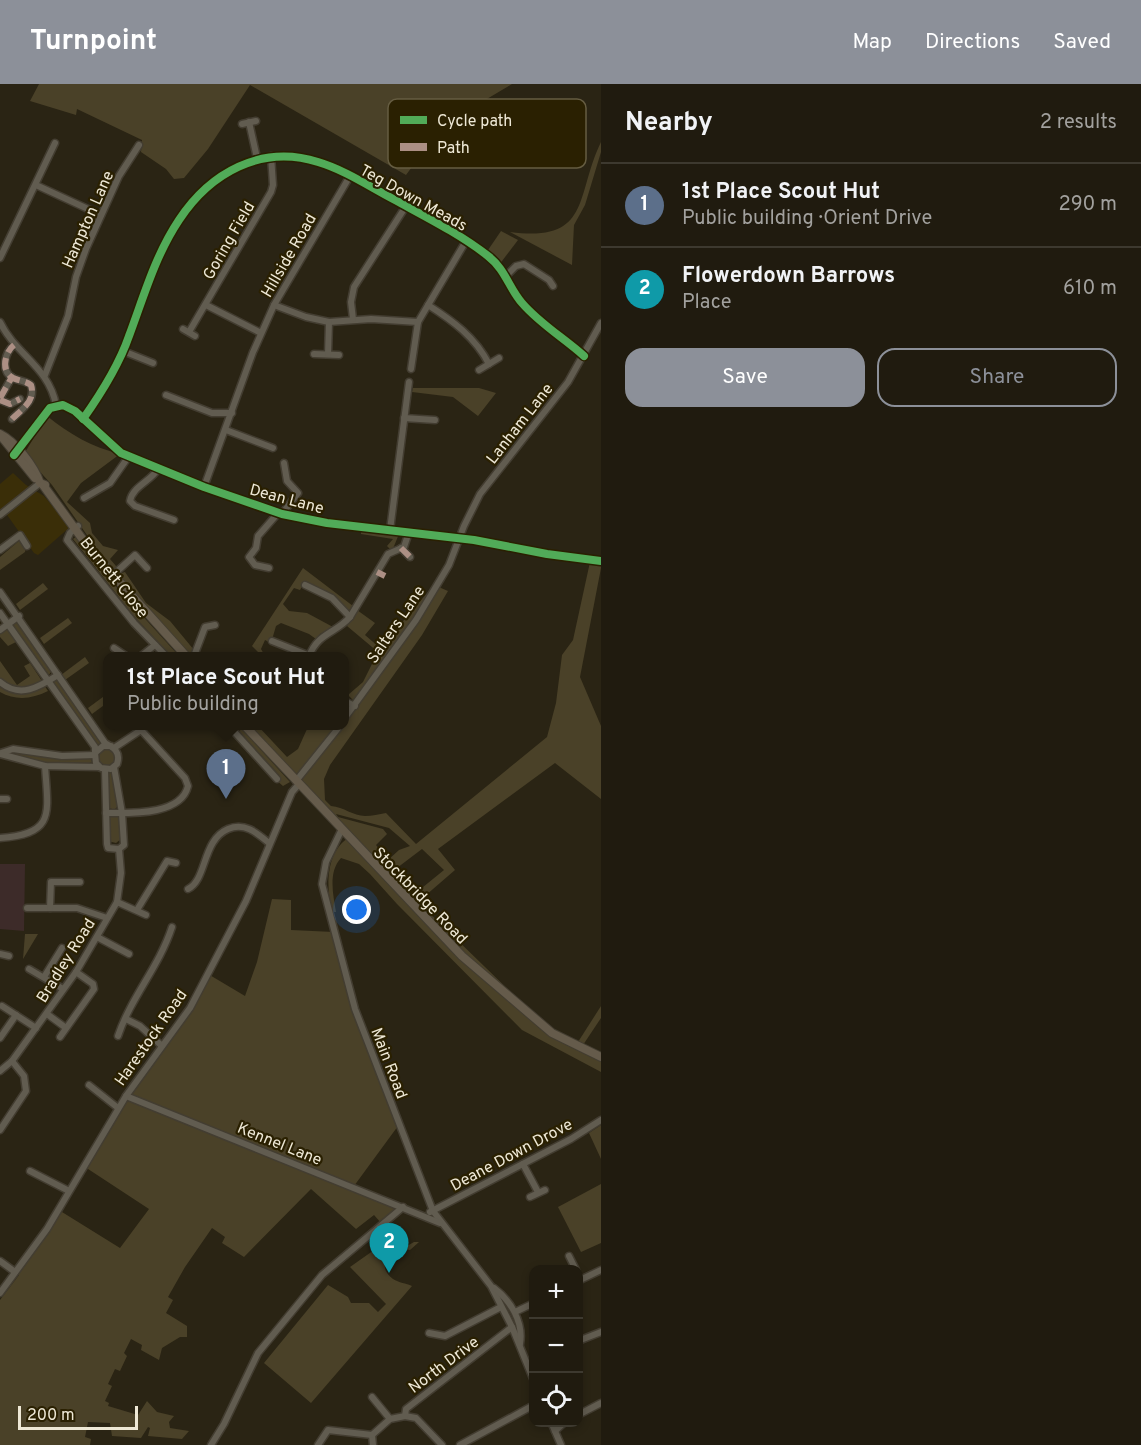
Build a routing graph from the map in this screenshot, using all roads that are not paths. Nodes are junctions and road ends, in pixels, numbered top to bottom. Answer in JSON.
{"nodes":[{"id":1,"x":249,"y":122,"type":"dead end"},
{"id":2,"x":55,"y":143,"type":"dead end"},
{"id":3,"x":139,"y":145,"type":"dead end"},
{"id":4,"x":271,"y":156,"type":"junction"},
{"id":5,"x":257,"y":158,"type":"junction"},
{"id":6,"x":350,"y":176,"type":"junction"},
{"id":7,"x":36,"y":185,"type":"junction"},
{"id":8,"x":406,"y":206,"type":"junction"},
{"id":9,"x":101,"y":215,"type":"junction"},
{"id":10,"x":466,"y":241,"type":"junction"},
{"id":11,"x":0,"y":258,"type":"edge"},
{"id":12,"x":506,"y":276,"type":"junction"},
{"id":13,"x":553,"y":286,"type":"dead end"},
{"id":14,"x":428,"y":304,"type":"junction"},
{"id":15,"x":206,"y":305,"type":"junction"},
{"id":16,"x":274,"y":305,"type":"junction"},
{"id":17,"x":353,"y":320,"type":"junction"},
{"id":18,"x":0,"y":322,"type":"edge"},
{"id":19,"x":329,"y":322,"type":"junction"},
{"id":20,"x":418,"y":322,"type":"junction"},
{"id":21,"x":601,"y":323,"type":"edge"},
{"id":22,"x":189,"y":332,"type":"dead end"},
{"id":23,"x":261,"y":333,"type":"junction"},
{"id":24,"x":14,"y":345,"type":"junction"},
{"id":25,"x":123,"y":351,"type":"junction"},
{"id":26,"x":314,"y":354,"type":"dead end"},
{"id":27,"x":328,"y":354,"type":"junction"},
{"id":28,"x":339,"y":355,"type":"dead end"},
{"id":29,"x":584,"y":356,"type":"junction"},
{"id":30,"x":499,"y":358,"type":"dead end"},
{"id":31,"x":153,"y":363,"type":"dead end"},
{"id":32,"x":489,"y":364,"type":"junction"},
{"id":33,"x":411,"y":369,"type":"dead end"},
{"id":34,"x":480,"y":370,"type":"dead end"},
{"id":35,"x":45,"y":375,"type":"junction"},
{"id":36,"x":12,"y":377,"type":"junction"},
{"id":37,"x":410,"y":381,"type":"dead end"},
{"id":38,"x":166,"y":395,"type":"dead end"},
{"id":39,"x":0,"y":399,"type":"edge"},
{"id":40,"x":20,"y":399,"type":"dead end"},
{"id":41,"x":56,"y":405,"type":"junction"},
{"id":42,"x":232,"y":413,"type":"junction"},
{"id":43,"x":404,"y":418,"type":"junction"},
{"id":44,"x":12,"y":419,"type":"dead end"},
{"id":45,"x":83,"y":419,"type":"junction"},
{"id":46,"x":435,"y":420,"type":"dead end"},
{"id":47,"x":226,"y":430,"type":"junction"},
{"id":48,"x":0,"y":434,"type":"edge"},
{"id":49,"x":273,"y":448,"type":"dead end"},
{"id":50,"x":16,"y":453,"type":"junction"},
{"id":51,"x":129,"y":456,"type":"junction"},
{"id":52,"x":284,"y":463,"type":"dead end"},
{"id":53,"x":158,"y":469,"type":"junction"},
{"id":54,"x":41,"y":482,"type":"junction"},
{"id":55,"x":204,"y":487,"type":"junction"},
{"id":56,"x":84,"y":498,"type":"dead end"},
{"id":57,"x":280,"y":513,"type":"junction"},
{"id":58,"x":0,"y":515,"type":"edge"},
{"id":59,"x":174,"y":520,"type":"dead end"},
{"id":60,"x":76,"y":527,"type":"junction"},
{"id":61,"x":390,"y":530,"type":"junction"},
{"id":62,"x":409,"y":532,"type":"junction"},
{"id":63,"x":459,"y":539,"type":"junction"},
{"id":64,"x":27,"y":546,"type":"dead end"},
{"id":65,"x":401,"y":548,"type":"junction"},
{"id":66,"x":0,"y":550,"type":"edge"},
{"id":67,"x":410,"y":557,"type":"dead end"},
{"id":68,"x":601,"y":561,"type":"edge"},
{"id":69,"x":147,"y":568,"type":"dead end"},
{"id":70,"x":269,"y":568,"type":"dead end"},
{"id":71,"x":377,"y":572,"type":"junction"},
{"id":72,"x":113,"y":575,"type":"junction"},
{"id":73,"x":385,"y":576,"type":"dead end"},
{"id":74,"x":305,"y":585,"type":"dead end"},
{"id":75,"x":0,"y":592,"type":"edge"},
{"id":76,"x":0,"y":613,"type":"edge"},
{"id":77,"x":19,"y":616,"type":"junction"},
{"id":78,"x":350,"y":617,"type":"junction"},
{"id":79,"x":8,"y":623,"type":"junction"},
{"id":80,"x":215,"y":625,"type":"dead end"},
{"id":81,"x":0,"y":630,"type":"edge"},
{"id":82,"x":272,"y":640,"type":"dead end"},
{"id":83,"x":155,"y":645,"type":"junction"},
{"id":84,"x":119,"y":648,"type":"dead end"},
{"id":85,"x":122,"y":652,"type":"edge"},
{"id":86,"x":147,"y":652,"type":"edge"},
{"id":87,"x":161,"y":652,"type":"edge"},
{"id":88,"x":182,"y":652,"type":"edge"},
{"id":89,"x":196,"y":652,"type":"edge"},
{"id":90,"x":300,"y":652,"type":"edge"},
{"id":91,"x":312,"y":652,"type":"edge"},
{"id":92,"x":58,"y":675,"type":"junction"},
{"id":93,"x":0,"y":682,"type":"edge"},
{"id":94,"x":47,"y":682,"type":"junction"},
{"id":95,"x":349,"y":703,"type":"edge"},
{"id":96,"x":355,"y":706,"type":"junction"},
{"id":97,"x":349,"y":714,"type":"edge"},
{"id":98,"x":236,"y":730,"type":"edge"},
{"id":99,"x":252,"y":730,"type":"edge"},
{"id":100,"x":337,"y":730,"type":"edge"},
{"id":101,"x":113,"y":747,"type":"junction"},
{"id":102,"x":13,"y":749,"type":"junction"},
{"id":103,"x":0,"y":753,"type":"edge"},
{"id":104,"x":95,"y":754,"type":"junction"},
{"id":105,"x":12,"y":757,"type":"junction"},
{"id":106,"x":45,"y":766,"type":"junction"},
{"id":107,"x":114,"y":767,"type":"junction"},
{"id":108,"x":102,"y":768,"type":"junction"},
{"id":109,"x":276,"y":776,"type":"dead end"},
{"id":110,"x":297,"y":782,"type":"junction"},
{"id":111,"x":106,"y":813,"type":"junction"},
{"id":112,"x":122,"y":813,"type":"junction"},
{"id":113,"x":341,"y":831,"type":"junction"},
{"id":114,"x":208,"y":833,"type":"dead end"},
{"id":115,"x":216,"y":837,"type":"junction"},
{"id":116,"x":0,"y":838,"type":"edge"},
{"id":117,"x":269,"y":843,"type":"junction"},
{"id":118,"x":119,"y":849,"type":"junction"},
{"id":119,"x":176,"y":863,"type":"dead end"},
{"id":120,"x":80,"y":882,"type":"dead end"},
{"id":121,"x":188,"y":889,"type":"dead end"},
{"id":122,"x":117,"y":902,"type":"junction"},
{"id":123,"x":27,"y":908,"type":"dead end"},
{"id":124,"x":50,"y":908,"type":"junction"},
{"id":125,"x":137,"y":910,"type":"junction"},
{"id":126,"x":146,"y":915,"type":"dead end"},
{"id":127,"x":107,"y":918,"type":"junction"},
{"id":128,"x":172,"y":927,"type":"dead end"},
{"id":129,"x":97,"y":937,"type":"junction"},
{"id":130,"x":62,"y":948,"type":"dead end"},
{"id":131,"x":0,"y":954,"type":"edge"},
{"id":132,"x":129,"y":954,"type":"dead end"},
{"id":133,"x":9,"y":956,"type":"dead end"},
{"id":134,"x":29,"y":969,"type":"dead end"},
{"id":135,"x":76,"y":972,"type":"junction"},
{"id":136,"x":44,"y":977,"type":"junction"},
{"id":137,"x":63,"y":989,"type":"junction"},
{"id":138,"x":2,"y":1006,"type":"dead end"},
{"id":139,"x":47,"y":1014,"type":"junction"},
{"id":140,"x":16,"y":1015,"type":"junction"},
{"id":141,"x":126,"y":1019,"type":"junction"},
{"id":142,"x":36,"y":1028,"type":"junction"},
{"id":143,"x":66,"y":1028,"type":"junction"},
{"id":144,"x":120,"y":1034,"type":"dead end"},
{"id":145,"x":60,"y":1037,"type":"dead end"},
{"id":146,"x":0,"y":1038,"type":"edge"},
{"id":147,"x":162,"y":1046,"type":"junction"},
{"id":148,"x":601,"y":1056,"type":"edge"},
{"id":149,"x":12,"y":1061,"type":"junction"},
{"id":150,"x":0,"y":1071,"type":"edge"},
{"id":151,"x":89,"y":1084,"type":"dead end"},
{"id":152,"x":126,"y":1096,"type":"junction"},
{"id":153,"x":118,"y":1108,"type":"junction"},
{"id":154,"x":601,"y":1120,"type":"edge"},
{"id":155,"x":0,"y":1130,"type":"edge"},
{"id":156,"x":523,"y":1164,"type":"junction"},
{"id":157,"x":33,"y":1170,"type":"dead end"},
{"id":158,"x":69,"y":1191,"type":"junction"},
{"id":159,"x":530,"y":1197,"type":"dead end"},
{"id":160,"x":403,"y":1207,"type":"junction"},
{"id":161,"x":433,"y":1211,"type":"junction"},
{"id":162,"x":424,"y":1216,"type":"junction"},
{"id":163,"x":440,"y":1223,"type":"junction"},
{"id":164,"x":569,"y":1256,"type":"dead end"},
{"id":165,"x":0,"y":1261,"type":"edge"},
{"id":166,"x":574,"y":1265,"type":"edge"},
{"id":167,"x":601,"y":1270,"type":"edge"},
{"id":168,"x":15,"y":1272,"type":"junction"},
{"id":169,"x":583,"y":1277,"type":"edge"},
{"id":170,"x":491,"y":1286,"type":"junction"},
{"id":171,"x":0,"y":1293,"type":"edge"},
{"id":172,"x":529,"y":1305,"type":"edge"},
{"id":173,"x":501,"y":1307,"type":"junction"},
{"id":174,"x":514,"y":1312,"type":"junction"},
{"id":175,"x":512,"y":1327,"type":"junction"},
{"id":176,"x":601,"y":1332,"type":"edge"},
{"id":177,"x":429,"y":1333,"type":"dead end"},
{"id":178,"x":583,"y":1339,"type":"edge"},
{"id":179,"x":520,"y":1346,"type":"junction"},
{"id":180,"x":529,"y":1363,"type":"edge"},
{"id":181,"x":372,"y":1397,"type":"dead end"},
{"id":182,"x":601,"y":1403,"type":"edge"},
{"id":183,"x":529,"y":1408,"type":"edge"},
{"id":184,"x":583,"y":1413,"type":"edge"},
{"id":185,"x":405,"y":1416,"type":"junction"},
{"id":186,"x":390,"y":1419,"type":"junction"},
{"id":187,"x":553,"y":1427,"type":"edge"},
{"id":188,"x":559,"y":1427,"type":"edge"},
{"id":189,"x":555,"y":1431,"type":"junction"},
{"id":190,"x":372,"y":1435,"type":"junction"},
{"id":191,"x":321,"y":1444,"type":"edge"},
{"id":192,"x":438,"y":1444,"type":"edge"},
{"id":193,"x":559,"y":1444,"type":"edge"},
{"id":194,"x":211,"y":1445,"type":"edge"},
{"id":195,"x":373,"y":1445,"type":"edge"},
{"id":196,"x":460,"y":1445,"type":"edge"}],
"edges":[{"from":1,"to":5,"type":"street"},
{"from":2,"to":7,"type":"street"},
{"from":3,"to":9,"type":"street","name":"Hampton Lane"},
{"from":4,"to":5,"type":"street","name":"Teg Down Meads"},
{"from":4,"to":6,"type":"street","name":"Teg Down Meads"},
{"from":4,"to":15,"type":"street","name":"Goring Field"},
{"from":5,"to":25,"type":"street","name":"Teg Down Meads"},
{"from":6,"to":8,"type":"street","name":"Teg Down Meads"},
{"from":6,"to":16,"type":"street","name":"Hillside Road"},
{"from":7,"to":9,"type":"street"},
{"from":7,"to":11,"type":"street"},
{"from":8,"to":10,"type":"street","name":"Teg Down Meads"},
{"from":8,"to":17,"type":"street"},
{"from":9,"to":35,"type":"street","name":"Hampton Lane"},
{"from":10,"to":12,"type":"street","name":"Teg Down Meads"},
{"from":10,"to":14,"type":"street"},
{"from":12,"to":13,"type":"street"},
{"from":12,"to":29,"type":"street","name":"Teg Down Meads"},
{"from":14,"to":20,"type":"street"},
{"from":14,"to":32,"type":"street"},
{"from":15,"to":22,"type":"street","name":"Goring Field"},
{"from":15,"to":23,"type":"street"},
{"from":16,"to":19,"type":"street"},
{"from":16,"to":23,"type":"street","name":"Hillside Road"},
{"from":17,"to":19,"type":"street"},
{"from":17,"to":20,"type":"street"},
{"from":18,"to":24,"type":"street"},
{"from":19,"to":27,"type":"street"},
{"from":20,"to":33,"type":"street"},
{"from":21,"to":29,"type":"street","name":"Lanham Lane"},
{"from":23,"to":42,"type":"street","name":"Hillside Road"},
{"from":24,"to":35,"type":"street"},
{"from":24,"to":36,"type":"street"},
{"from":25,"to":31,"type":"street"},
{"from":25,"to":45,"type":"street","name":"Teg Down Meads"},
{"from":26,"to":27,"type":"street"},
{"from":27,"to":28,"type":"street"},
{"from":29,"to":63,"type":"street","name":"Lanham Lane"},
{"from":30,"to":32,"type":"street"},
{"from":32,"to":34,"type":"street"},
{"from":35,"to":41,"type":"street"},
{"from":36,"to":39,"type":"street"},
{"from":36,"to":44,"type":"street"},
{"from":37,"to":43,"type":"street"},
{"from":38,"to":42,"type":"street"},
{"from":39,"to":40,"type":"street"},
{"from":41,"to":45,"type":"street","name":"Dean Lane"},
{"from":41,"to":50,"type":"street"},
{"from":42,"to":47,"type":"street","name":"Hillside Road"},
{"from":43,"to":46,"type":"street"},
{"from":43,"to":61,"type":"street"},
{"from":45,"to":51,"type":"street","name":"Dean Lane"},
{"from":47,"to":49,"type":"street"},
{"from":47,"to":55,"type":"street","name":"Hillside Road"},
{"from":48,"to":50,"type":"main road"},
{"from":50,"to":54,"type":"main road"},
{"from":51,"to":53,"type":"street","name":"Dean Lane"},
{"from":51,"to":56,"type":"street"},
{"from":52,"to":57,"type":"street"},
{"from":53,"to":55,"type":"street","name":"Dean Lane"},
{"from":53,"to":59,"type":"street"},
{"from":54,"to":58,"type":"street"},
{"from":54,"to":60,"type":"main road"},
{"from":55,"to":57,"type":"street","name":"Dean Lane"},
{"from":57,"to":61,"type":"street","name":"Dean Lane"},
{"from":57,"to":70,"type":"street"},
{"from":60,"to":72,"type":"main road"},
{"from":60,"to":83,"type":"street","name":"Burnett Close"},
{"from":61,"to":62,"type":"street","name":"Dean Lane"},
{"from":62,"to":63,"type":"street","name":"Dean Lane"},
{"from":62,"to":65,"type":"street"},
{"from":63,"to":68,"type":"street","name":"Dean Lane"},
{"from":63,"to":96,"type":"street","name":"Salters Lane"},
{"from":64,"to":66,"type":"street"},
{"from":65,"to":67,"type":"street"},
{"from":65,"to":71,"type":"street"},
{"from":69,"to":72,"type":"street"},
{"from":71,"to":73,"type":"street"},
{"from":71,"to":78,"type":"street"},
{"from":72,"to":88,"type":"main road"},
{"from":74,"to":78,"type":"street"},
{"from":75,"to":77,"type":"street"},
{"from":76,"to":79,"type":"street"},
{"from":77,"to":79,"type":"street"},
{"from":77,"to":92,"type":"street"},
{"from":78,"to":91,"type":"street"},
{"from":79,"to":81,"type":"street"},
{"from":79,"to":94,"type":"street"},
{"from":80,"to":89,"type":"street"},
{"from":82,"to":90,"type":"street"},
{"from":83,"to":86,"type":"street"},
{"from":83,"to":87,"type":"street"},
{"from":84,"to":85,"type":"street"},
{"from":92,"to":94,"type":"street"},
{"from":92,"to":101,"type":"street"},
{"from":93,"to":94,"type":"street"},
{"from":94,"to":104,"type":"street"},
{"from":95,"to":96,"type":"street"},
{"from":96,"to":97,"type":"street","name":"Salters Lane"},
{"from":98,"to":109,"type":"street"},
{"from":99,"to":110,"type":"main road","name":"Stockbridge Road"},
{"from":100,"to":110,"type":"street"},
{"from":101,"to":104,"type":"street"},
{"from":101,"to":107,"type":"street"},
{"from":101,"to":112,"type":"street"},
{"from":102,"to":103,"type":"street"},
{"from":102,"to":104,"type":"street"},
{"from":102,"to":105,"type":"street"},
{"from":103,"to":105,"type":"street"},
{"from":104,"to":108,"type":"street"},
{"from":105,"to":106,"type":"street"},
{"from":106,"to":108,"type":"street"},
{"from":106,"to":116,"type":"street"},
{"from":107,"to":108,"type":"street"},
{"from":107,"to":112,"type":"street","name":"Bradley Road"},
{"from":108,"to":111,"type":"street"},
{"from":110,"to":113,"type":"main road","name":"Stockbridge Road"},
{"from":110,"to":117,"type":"street","name":"Harestock Road"},
{"from":111,"to":112,"type":"street"},
{"from":111,"to":118,"type":"street"},
{"from":112,"to":118,"type":"street","name":"Bradley Road"},
{"from":113,"to":148,"type":"main road","name":"Stockbridge Road"},
{"from":113,"to":161,"type":"street","name":"Main Road"},
{"from":114,"to":115,"type":"street"},
{"from":115,"to":117,"type":"street"},
{"from":115,"to":121,"type":"street"},
{"from":117,"to":147,"type":"street","name":"Harestock Road"},
{"from":118,"to":122,"type":"street","name":"Bradley Road"},
{"from":119,"to":125,"type":"street"},
{"from":120,"to":124,"type":"street"},
{"from":122,"to":125,"type":"street"},
{"from":122,"to":127,"type":"street","name":"Bradley Road"},
{"from":123,"to":124,"type":"street"},
{"from":124,"to":127,"type":"street"},
{"from":125,"to":126,"type":"street"},
{"from":127,"to":129,"type":"street","name":"Bradley Road"},
{"from":128,"to":141,"type":"street"},
{"from":129,"to":132,"type":"street"},
{"from":129,"to":135,"type":"street","name":"Bradley Road"},
{"from":130,"to":136,"type":"street"},
{"from":131,"to":133,"type":"street"},
{"from":134,"to":136,"type":"street"},
{"from":135,"to":137,"type":"street","name":"Bradley Road"},
{"from":135,"to":143,"type":"street"},
{"from":136,"to":137,"type":"street"},
{"from":137,"to":139,"type":"street","name":"Bradley Road"},
{"from":138,"to":140,"type":"street"},
{"from":139,"to":142,"type":"street","name":"Bradley Road"},
{"from":139,"to":143,"type":"street"},
{"from":140,"to":142,"type":"street"},
{"from":140,"to":146,"type":"street"},
{"from":141,"to":144,"type":"street"},
{"from":141,"to":147,"type":"street"},
{"from":142,"to":149,"type":"street","name":"Bradley Road"},
{"from":143,"to":145,"type":"street"},
{"from":147,"to":152,"type":"street","name":"Harestock Road"},
{"from":149,"to":150,"type":"street","name":"Bradley Road"},
{"from":149,"to":155,"type":"street"},
{"from":151,"to":153,"type":"street"},
{"from":152,"to":153,"type":"street","name":"Harestock Road"},
{"from":152,"to":160,"type":"street","name":"Kennel Lane"},
{"from":153,"to":158,"type":"street","name":"Harestock Road"},
{"from":154,"to":156,"type":"street","name":"Deane Down Drove"},
{"from":156,"to":159,"type":"street"},
{"from":156,"to":161,"type":"street","name":"Deane Down Drove"},
{"from":157,"to":158,"type":"street"},
{"from":158,"to":168,"type":"street","name":"Harestock Road"},
{"from":160,"to":162,"type":"street","name":"Kennel Lane"},
{"from":160,"to":194,"type":"street"},
{"from":161,"to":162,"type":"street"},
{"from":161,"to":163,"type":"street","name":"Main Road"},
{"from":162,"to":163,"type":"street","name":"Kennel Lane"},
{"from":163,"to":170,"type":"street","name":"Main Road"},
{"from":164,"to":166,"type":"street"},
{"from":165,"to":168,"type":"street"},
{"from":167,"to":169,"type":"street"},
{"from":168,"to":171,"type":"street","name":"Harestock Road"},
{"from":170,"to":173,"type":"street","name":"Main Road"},
{"from":170,"to":174,"type":"street","name":"Main Road"},
{"from":172,"to":174,"type":"street"},
{"from":173,"to":175,"type":"street","name":"Main Road"},
{"from":173,"to":177,"type":"street"},
{"from":174,"to":179,"type":"street","name":"Main Road"},
{"from":175,"to":179,"type":"street","name":"Main Road"},
{"from":175,"to":185,"type":"street","name":"North Drive"},
{"from":176,"to":178,"type":"street"},
{"from":179,"to":180,"type":"street","name":"Main Road"},
{"from":181,"to":186,"type":"street"},
{"from":182,"to":184,"type":"street"},
{"from":183,"to":196,"type":"street"},
{"from":185,"to":186,"type":"street","name":"North Drive"},
{"from":185,"to":192,"type":"street"},
{"from":186,"to":190,"type":"street"},
{"from":187,"to":189,"type":"street"},
{"from":188,"to":189,"type":"street"},
{"from":189,"to":193,"type":"street"},
{"from":190,"to":191,"type":"street"},
{"from":190,"to":195,"type":"street"}]}
